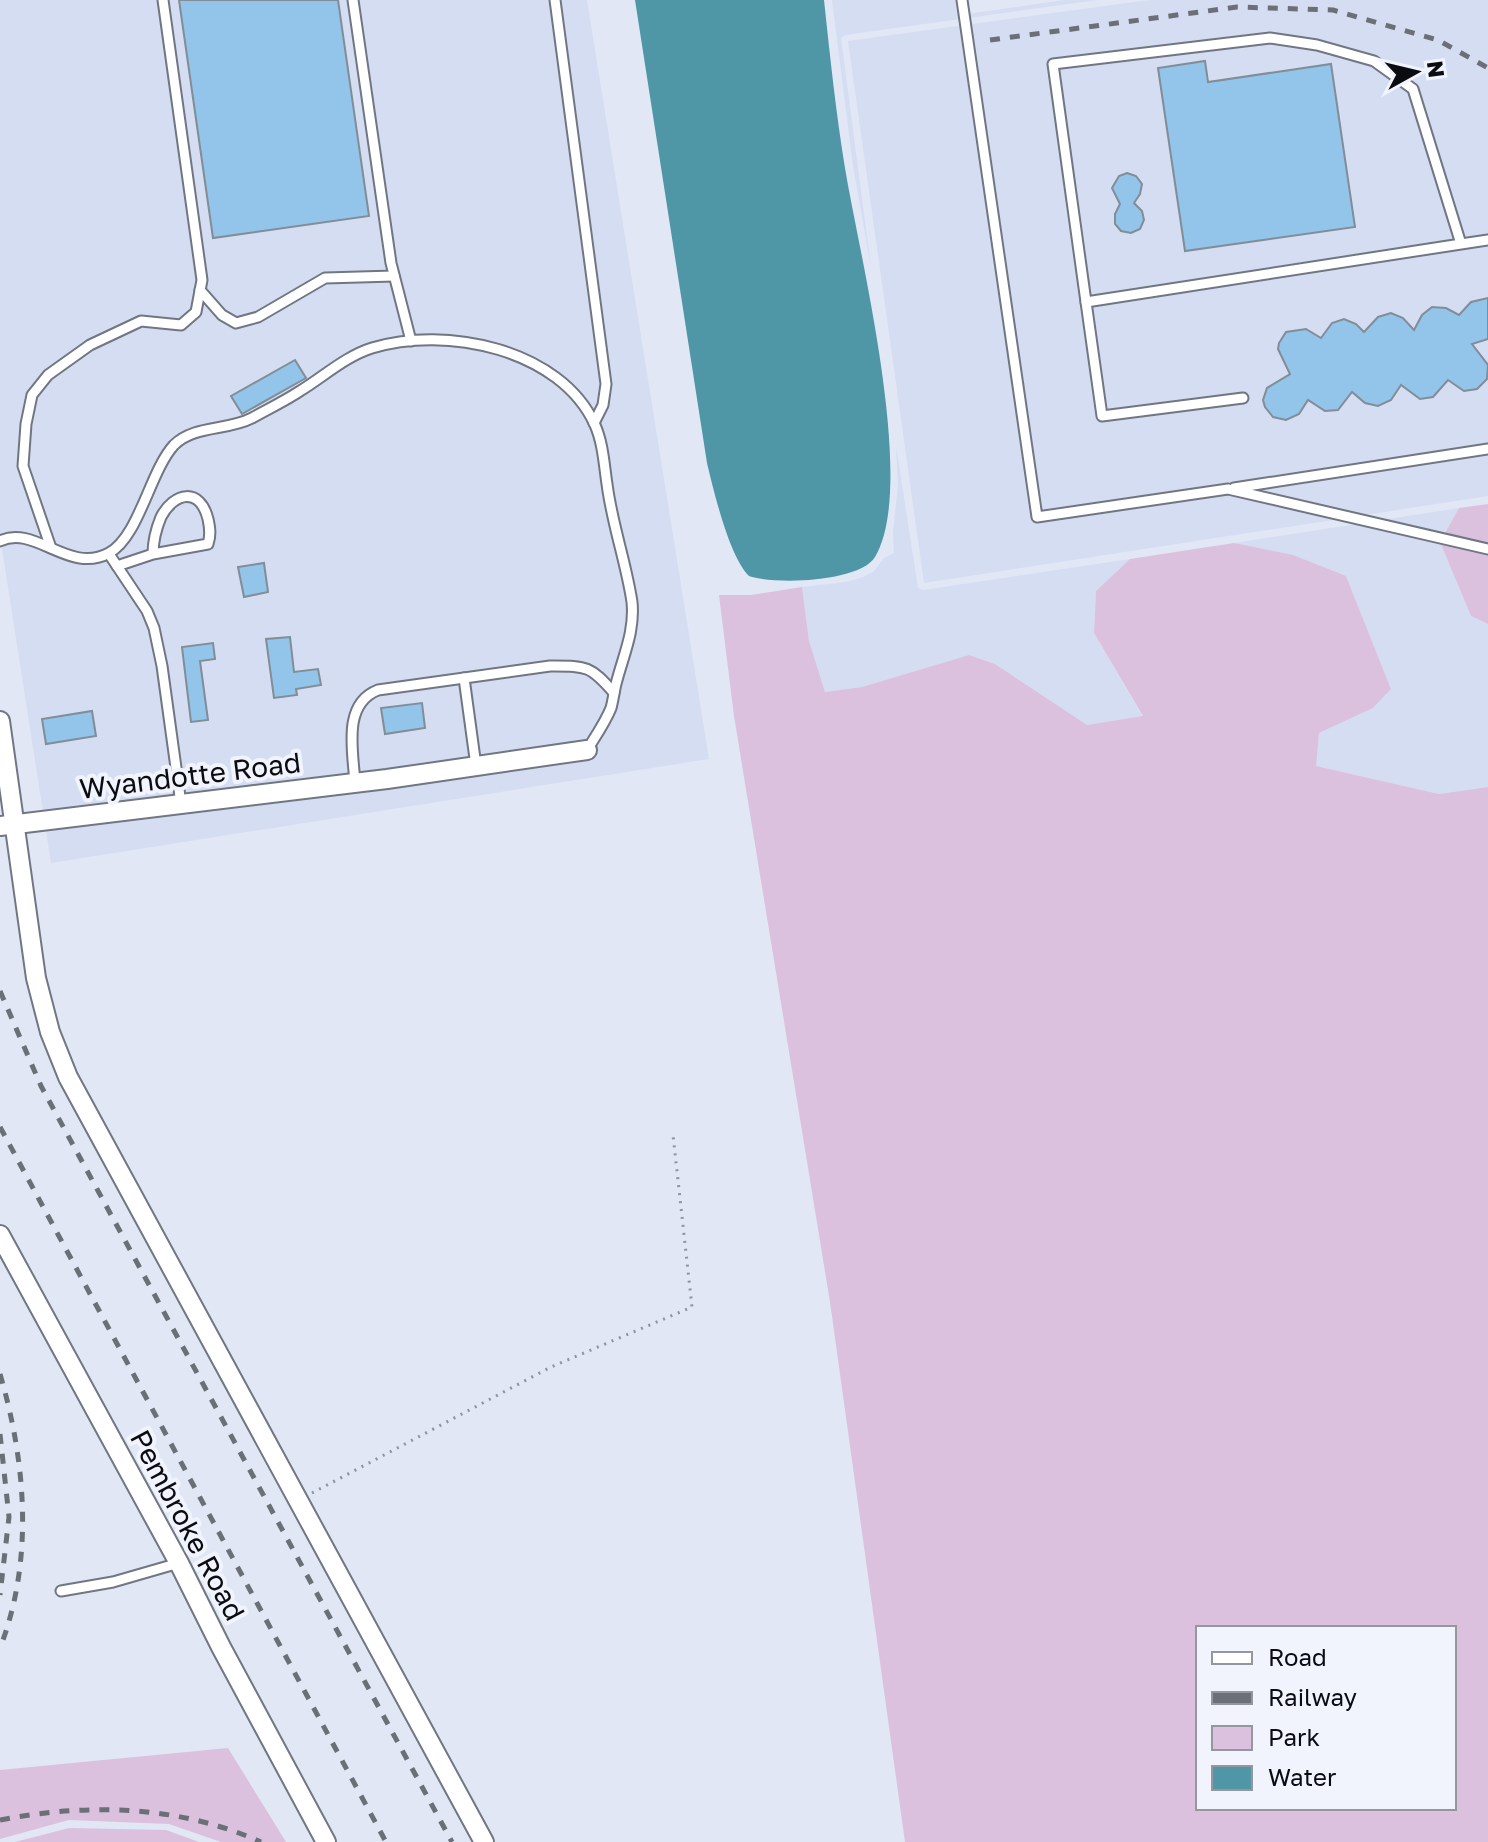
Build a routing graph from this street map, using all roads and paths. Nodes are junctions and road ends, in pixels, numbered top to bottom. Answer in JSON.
{"nodes":[{"id":1,"x":163,"y":0,"type":"edge"},
{"id":2,"x":353,"y":0,"type":"edge"},
{"id":3,"x":555,"y":0,"type":"edge"},
{"id":4,"x":962,"y":0,"type":"edge"},
{"id":5,"x":1488,"y":240,"type":"edge"},
{"id":6,"x":1461,"y":244,"type":"junction"},
{"id":7,"x":394,"y":276,"type":"junction"},
{"id":8,"x":200,"y":290,"type":"junction"},
{"id":9,"x":1086,"y":302,"type":"junction"},
{"id":10,"x":411,"y":341,"type":"junction"},
{"id":11,"x":1243,"y":398,"type":"dead end"},
{"id":12,"x":594,"y":423,"type":"junction"},
{"id":13,"x":1488,"y":449,"type":"edge"},
{"id":14,"x":1228,"y":489,"type":"junction"},
{"id":15,"x":0,"y":541,"type":"edge"},
{"id":16,"x":51,"y":548,"type":"junction"},
{"id":17,"x":1488,"y":549,"type":"edge"},
{"id":18,"x":109,"y":554,"type":"junction"},
{"id":19,"x":153,"y":554,"type":"junction"},
{"id":20,"x":117,"y":566,"type":"junction"},
{"id":21,"x":464,"y":678,"type":"junction"},
{"id":22,"x":614,"y":693,"type":"junction"},
{"id":23,"x":0,"y":721,"type":"edge"},
{"id":24,"x":587,"y":750,"type":"joint"},
{"id":25,"x":476,"y":766,"type":"junction"},
{"id":26,"x":355,"y":783,"type":"junction"},
{"id":27,"x":181,"y":804,"type":"junction"},
{"id":28,"x":8,"y":825,"type":"edge"},
{"id":29,"x":673,"y":1135,"type":"dead end"},
{"id":30,"x":0,"y":1235,"type":"edge"},
{"id":31,"x":298,"y":1500,"type":"junction"},
{"id":32,"x":179,"y":1563,"type":"junction"},
{"id":33,"x":61,"y":1591,"type":"dead end"},
{"id":34,"x":326,"y":1842,"type":"edge"},
{"id":35,"x":484,"y":1842,"type":"edge"}],
"edges":[{"from":1,"to":8,"type":"lane"},
{"from":2,"to":7,"type":"lane"},
{"from":3,"to":12,"type":"lane"},
{"from":4,"to":14,"type":"lane"},
{"from":5,"to":6,"type":"lane"},
{"from":6,"to":9,"type":"lane"},
{"from":6,"to":9,"type":"lane"},
{"from":7,"to":8,"type":"lane"},
{"from":7,"to":10,"type":"lane"},
{"from":8,"to":16,"type":"lane"},
{"from":9,"to":11,"type":"lane"},
{"from":10,"to":12,"type":"lane"},
{"from":10,"to":18,"type":"lane"},
{"from":12,"to":22,"type":"lane"},
{"from":13,"to":14,"type":"lane"},
{"from":14,"to":17,"type":"lane"},
{"from":15,"to":16,"type":"lane"},
{"from":16,"to":18,"type":"lane"},
{"from":18,"to":20,"type":"lane"},
{"from":19,"to":19,"type":"lane"},
{"from":19,"to":20,"type":"lane"},
{"from":20,"to":27,"type":"lane"},
{"from":21,"to":22,"type":"lane"},
{"from":21,"to":25,"type":"lane"},
{"from":21,"to":26,"type":"lane"},
{"from":22,"to":24,"type":"lane"},
{"from":23,"to":28,"type":"street"},
{"from":24,"to":25,"type":"street","name":"Wyandotte Road"},
{"from":25,"to":26,"type":"street","name":"Wyandotte Road"},
{"from":26,"to":27,"type":"street","name":"Wyandotte Road"},
{"from":27,"to":28,"type":"street","name":"Wyandotte Road"},
{"from":28,"to":31,"type":"street"},
{"from":29,"to":31,"type":"path"},
{"from":30,"to":32,"type":"street","name":"Pembroke Road"},
{"from":31,"to":35,"type":"street"},
{"from":32,"to":33,"type":"lane"},
{"from":32,"to":34,"type":"street","name":"Pembroke Road"}]}
